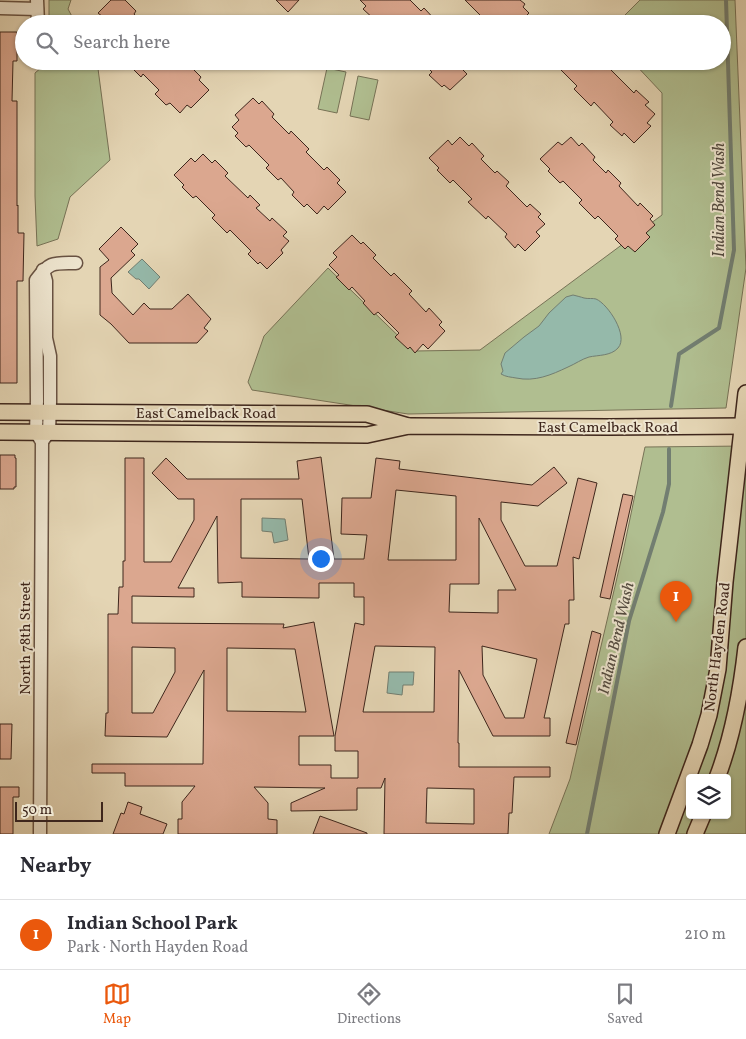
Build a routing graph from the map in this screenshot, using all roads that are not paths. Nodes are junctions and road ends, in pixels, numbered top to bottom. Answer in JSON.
{"nodes":[{"id":1,"x":37,"y":5,"type":"edge"},
{"id":2,"x":0,"y":8,"type":"edge"},
{"id":3,"x":76,"y":262,"type":"dead end"},
{"id":4,"x":746,"y":394,"type":"edge"},
{"id":5,"x":0,"y":412,"type":"edge"},
{"id":6,"x":43,"y":412,"type":"junction"},
{"id":7,"x":410,"y":426,"type":"junction"},
{"id":8,"x":744,"y":426,"type":"edge"},
{"id":9,"x":0,"y":432,"type":"edge"},
{"id":10,"x":42,"y":436,"type":"junction"},
{"id":11,"x":746,"y":647,"type":"edge"},
{"id":12,"x":718,"y":774,"type":"edge"},
{"id":13,"x":701,"y":819,"type":"edge"},
{"id":14,"x":40,"y":834,"type":"edge"},
{"id":15,"x":667,"y":834,"type":"edge"},
{"id":16,"x":695,"y":834,"type":"edge"}],
"edges":[{"from":1,"to":2,"type":"street"},
{"from":3,"to":6,"type":"street","name":"North 78th Street"},
{"from":4,"to":8,"type":"main road","name":"North Hayden Road"},
{"from":5,"to":6,"type":"main road","name":"East Camelback Road"},
{"from":6,"to":7,"type":"main road","name":"East Camelback Road"},
{"from":6,"to":10,"type":"street","name":"North 78th Street"},
{"from":7,"to":8,"type":"main road","name":"East Camelback Road"},
{"from":7,"to":10,"type":"main road","name":"East Camelback Road"},
{"from":8,"to":15,"type":"main road","name":"North Hayden Road"},
{"from":9,"to":10,"type":"main road","name":"East Camelback Road"},
{"from":10,"to":14,"type":"street","name":"North 78th Street"},
{"from":11,"to":12,"type":"main road","name":"North Hayden Road"},
{"from":13,"to":16,"type":"main road"}]}
